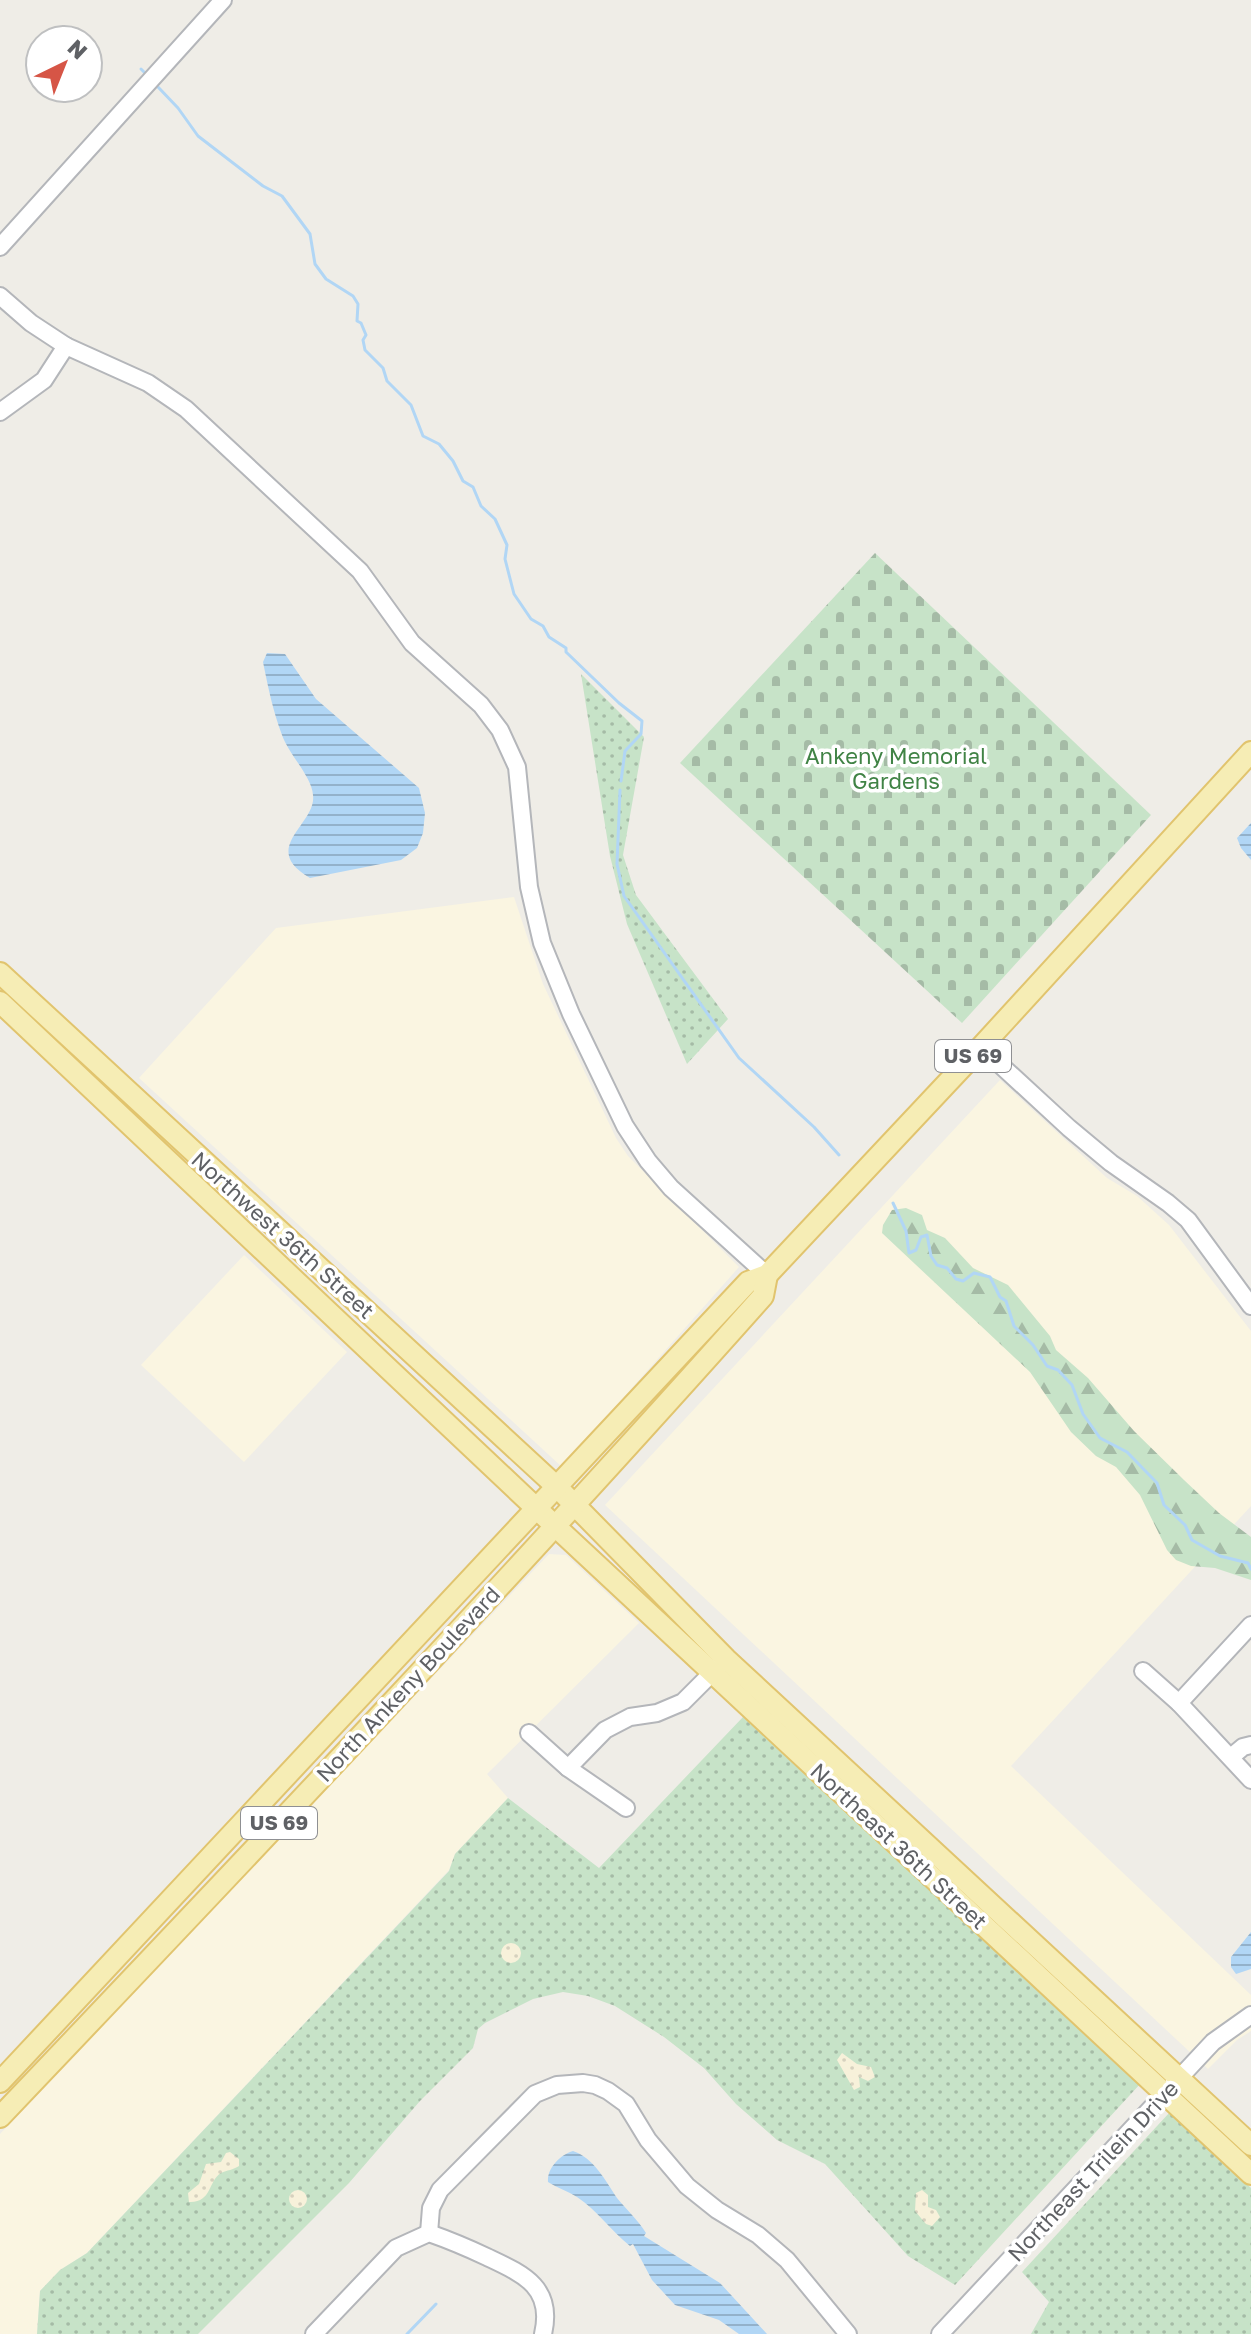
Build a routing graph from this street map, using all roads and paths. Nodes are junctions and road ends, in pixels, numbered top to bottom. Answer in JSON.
{"nodes":[{"id":1,"x":223,"y":0,"type":"edge"},
{"id":2,"x":0,"y":247,"type":"edge"},
{"id":3,"x":0,"y":296,"type":"edge"},
{"id":4,"x":66,"y":346,"type":"junction"},
{"id":5,"x":0,"y":412,"type":"edge"},
{"id":6,"x":1251,"y":752,"type":"edge"},
{"id":7,"x":0,"y":973,"type":"edge"},
{"id":8,"x":0,"y":1002,"type":"edge"},
{"id":9,"x":981,"y":1047,"type":"junction"},
{"id":10,"x":767,"y":1275,"type":"junction"},
{"id":11,"x":1251,"y":1306,"type":"edge"},
{"id":12,"x":566,"y":1496,"type":"junction"},
{"id":13,"x":546,"y":1518,"type":"junction"},
{"id":14,"x":1251,"y":1625,"type":"edge"},
{"id":15,"x":720,"y":1665,"type":"junction"},
{"id":16,"x":1143,"y":1671,"type":"dead end"},
{"id":17,"x":1179,"y":1703,"type":"junction"},
{"id":18,"x":529,"y":1733,"type":"dead end"},
{"id":19,"x":1251,"y":1745,"type":"edge"},
{"id":20,"x":1231,"y":1757,"type":"junction"},
{"id":21,"x":568,"y":1768,"type":"junction"},
{"id":22,"x":1251,"y":1780,"type":"edge"},
{"id":23,"x":626,"y":1808,"type":"dead end"},
{"id":24,"x":1251,"y":2015,"type":"edge"},
{"id":25,"x":0,"y":2082,"type":"edge"},
{"id":26,"x":1172,"y":2086,"type":"junction"},
{"id":27,"x":0,"y":2117,"type":"edge"},
{"id":28,"x":1251,"y":2145,"type":"edge"},
{"id":29,"x":1251,"y":2174,"type":"edge"},
{"id":30,"x":429,"y":2233,"type":"junction"},
{"id":31,"x":314,"y":2334,"type":"edge"},
{"id":32,"x":543,"y":2334,"type":"edge"},
{"id":33,"x":848,"y":2334,"type":"edge"},
{"id":34,"x":940,"y":2334,"type":"edge"}],
"edges":[{"from":1,"to":2,"type":"street"},
{"from":3,"to":4,"type":"street"},
{"from":4,"to":5,"type":"street"},
{"from":4,"to":10,"type":"street"},
{"from":6,"to":9,"type":"main road","name":"North Ankeny Boulevard","number":"US 69"},
{"from":7,"to":12,"type":"main road","name":"Northwest 36th Street"},
{"from":8,"to":13,"type":"main road","name":"Northwest 36th Street"},
{"from":9,"to":10,"type":"main road","name":"North Ankeny Boulevard","number":"US 69"},
{"from":9,"to":11,"type":"street"},
{"from":10,"to":12,"type":"main road","name":"North Ankeny Boulevard","number":"US 69"},
{"from":12,"to":13,"type":"main road","name":"North Ankeny Boulevard","number":"US 69"},
{"from":12,"to":15,"type":"main road","name":"Northeast 36th Street"},
{"from":13,"to":15,"type":"main road","name":"Northeast 36th Street"},
{"from":13,"to":25,"type":"main road","name":"North Ankeny Boulevard","number":"US 69"},
{"from":13,"to":27,"type":"main road","name":"North Ankeny Boulevard","number":"US 69"},
{"from":14,"to":17,"type":"street"},
{"from":15,"to":21,"type":"street"},
{"from":15,"to":26,"type":"main road","name":"Northeast 36th Street"},
{"from":16,"to":17,"type":"street"},
{"from":17,"to":20,"type":"street"},
{"from":18,"to":21,"type":"street"},
{"from":19,"to":20,"type":"street"},
{"from":20,"to":22,"type":"street"},
{"from":21,"to":23,"type":"street"},
{"from":24,"to":26,"type":"street","name":"Northeast Trilein Drive"},
{"from":26,"to":28,"type":"main road","name":"Northeast 36th Street"},
{"from":26,"to":29,"type":"main road","name":"Northeast 36th Street"},
{"from":26,"to":34,"type":"street","name":"Northeast Trilein Drive"},
{"from":30,"to":31,"type":"street"},
{"from":30,"to":32,"type":"street"},
{"from":30,"to":33,"type":"street"}]}
